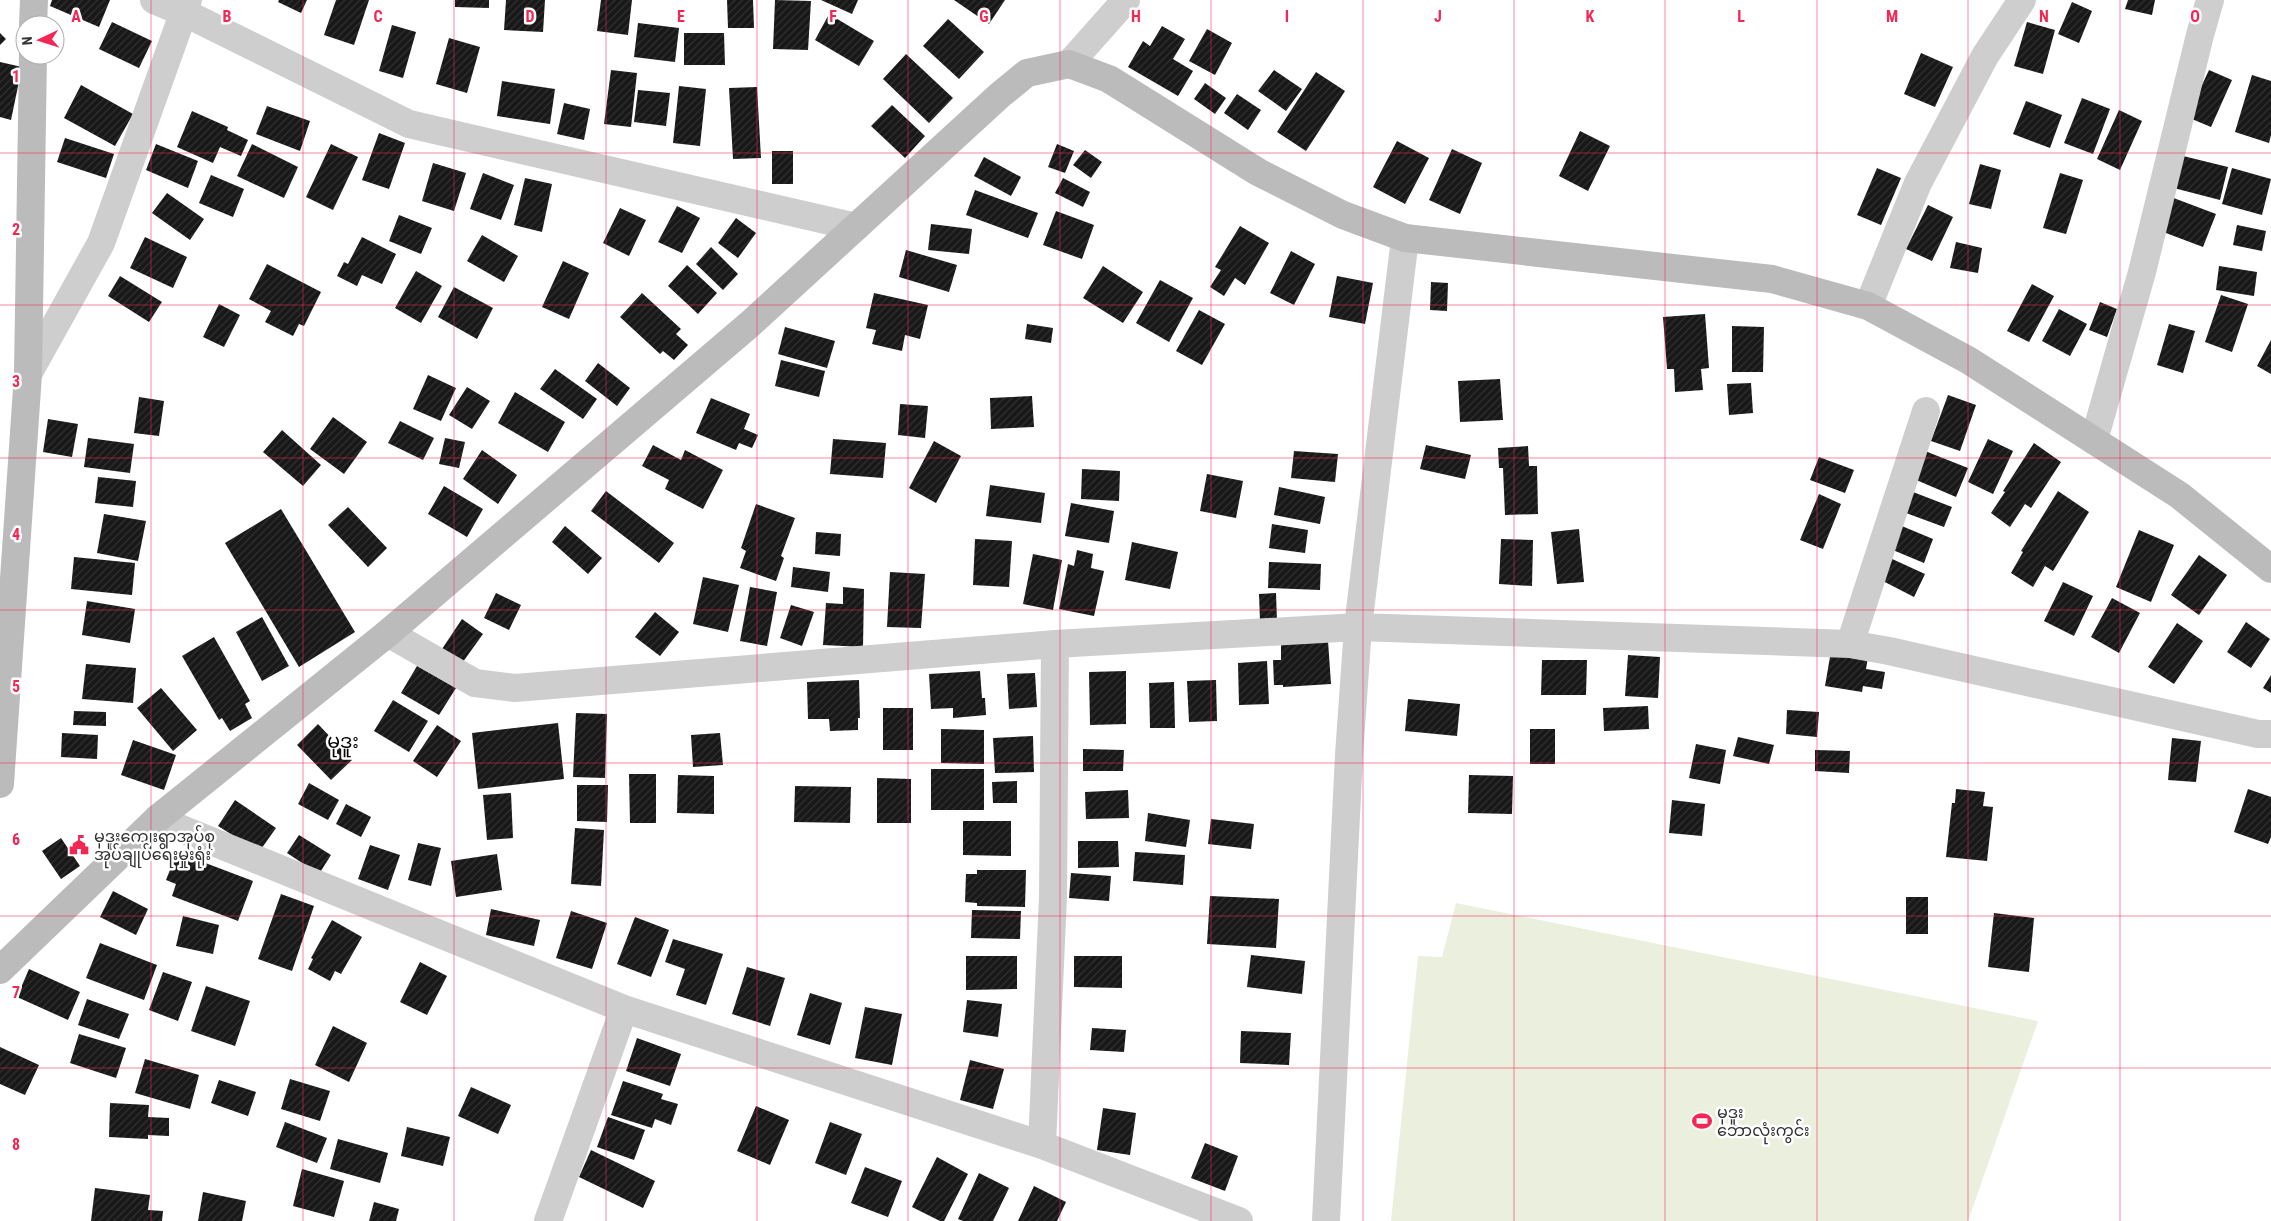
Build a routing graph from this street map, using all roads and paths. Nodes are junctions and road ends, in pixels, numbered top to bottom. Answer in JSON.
{"nodes":[{"id":1,"x":34,"y":0,"type":"edge"},
{"id":2,"x":154,"y":0,"type":"edge"},
{"id":3,"x":1126,"y":0,"type":"edge"},
{"id":4,"x":2022,"y":0,"type":"edge"},
{"id":5,"x":2210,"y":0,"type":"edge"},
{"id":6,"x":186,"y":6,"type":"edge"},
{"id":7,"x":33,"y":15,"type":"edge"},
{"id":8,"x":1069,"y":64,"type":"junction"},
{"id":9,"x":33,"y":65,"type":"edge"},
{"id":10,"x":856,"y":227,"type":"junction"},
{"id":11,"x":1405,"y":238,"type":"junction"},
{"id":12,"x":1868,"y":306,"type":"junction"},
{"id":13,"x":28,"y":374,"type":"junction"},
{"id":14,"x":1926,"y":412,"type":"dead end"},
{"id":15,"x":2094,"y":440,"type":"junction"},
{"id":16,"x":2271,"y":570,"type":"edge"},
{"id":17,"x":1358,"y":628,"type":"junction"},
{"id":18,"x":388,"y":633,"type":"junction"},
{"id":19,"x":1055,"y":644,"type":"junction"},
{"id":20,"x":1850,"y":644,"type":"junction"},
{"id":21,"x":2271,"y":734,"type":"edge"},
{"id":22,"x":0,"y":784,"type":"edge"},
{"id":23,"x":157,"y":818,"type":"junction"},
{"id":24,"x":0,"y":970,"type":"edge"},
{"id":25,"x":624,"y":1009,"type":"junction"},
{"id":26,"x":1042,"y":1145,"type":"junction"},
{"id":27,"x":548,"y":1221,"type":"edge"},
{"id":28,"x":1239,"y":1221,"type":"edge"},
{"id":29,"x":1326,"y":1221,"type":"edge"}],
"edges":[{"from":1,"to":7,"type":"main road"},
{"from":2,"to":6,"type":"street"},
{"from":3,"to":8,"type":"street"},
{"from":4,"to":12,"type":"street"},
{"from":5,"to":15,"type":"street"},
{"from":6,"to":10,"type":"street"},
{"from":6,"to":13,"type":"street"},
{"from":8,"to":10,"type":"main road"},
{"from":8,"to":11,"type":"main road"},
{"from":9,"to":13,"type":"main road"},
{"from":10,"to":18,"type":"main road"},
{"from":11,"to":12,"type":"main road"},
{"from":11,"to":17,"type":"street"},
{"from":12,"to":15,"type":"main road"},
{"from":13,"to":22,"type":"main road"},
{"from":14,"to":20,"type":"street"},
{"from":15,"to":16,"type":"main road"},
{"from":17,"to":19,"type":"street"},
{"from":17,"to":20,"type":"street"},
{"from":17,"to":29,"type":"street"},
{"from":18,"to":19,"type":"street"},
{"from":18,"to":23,"type":"main road"},
{"from":19,"to":26,"type":"street"},
{"from":20,"to":21,"type":"street"},
{"from":23,"to":24,"type":"main road"},
{"from":23,"to":25,"type":"street"},
{"from":25,"to":26,"type":"street"},
{"from":25,"to":27,"type":"street"},
{"from":26,"to":28,"type":"street"}]}
